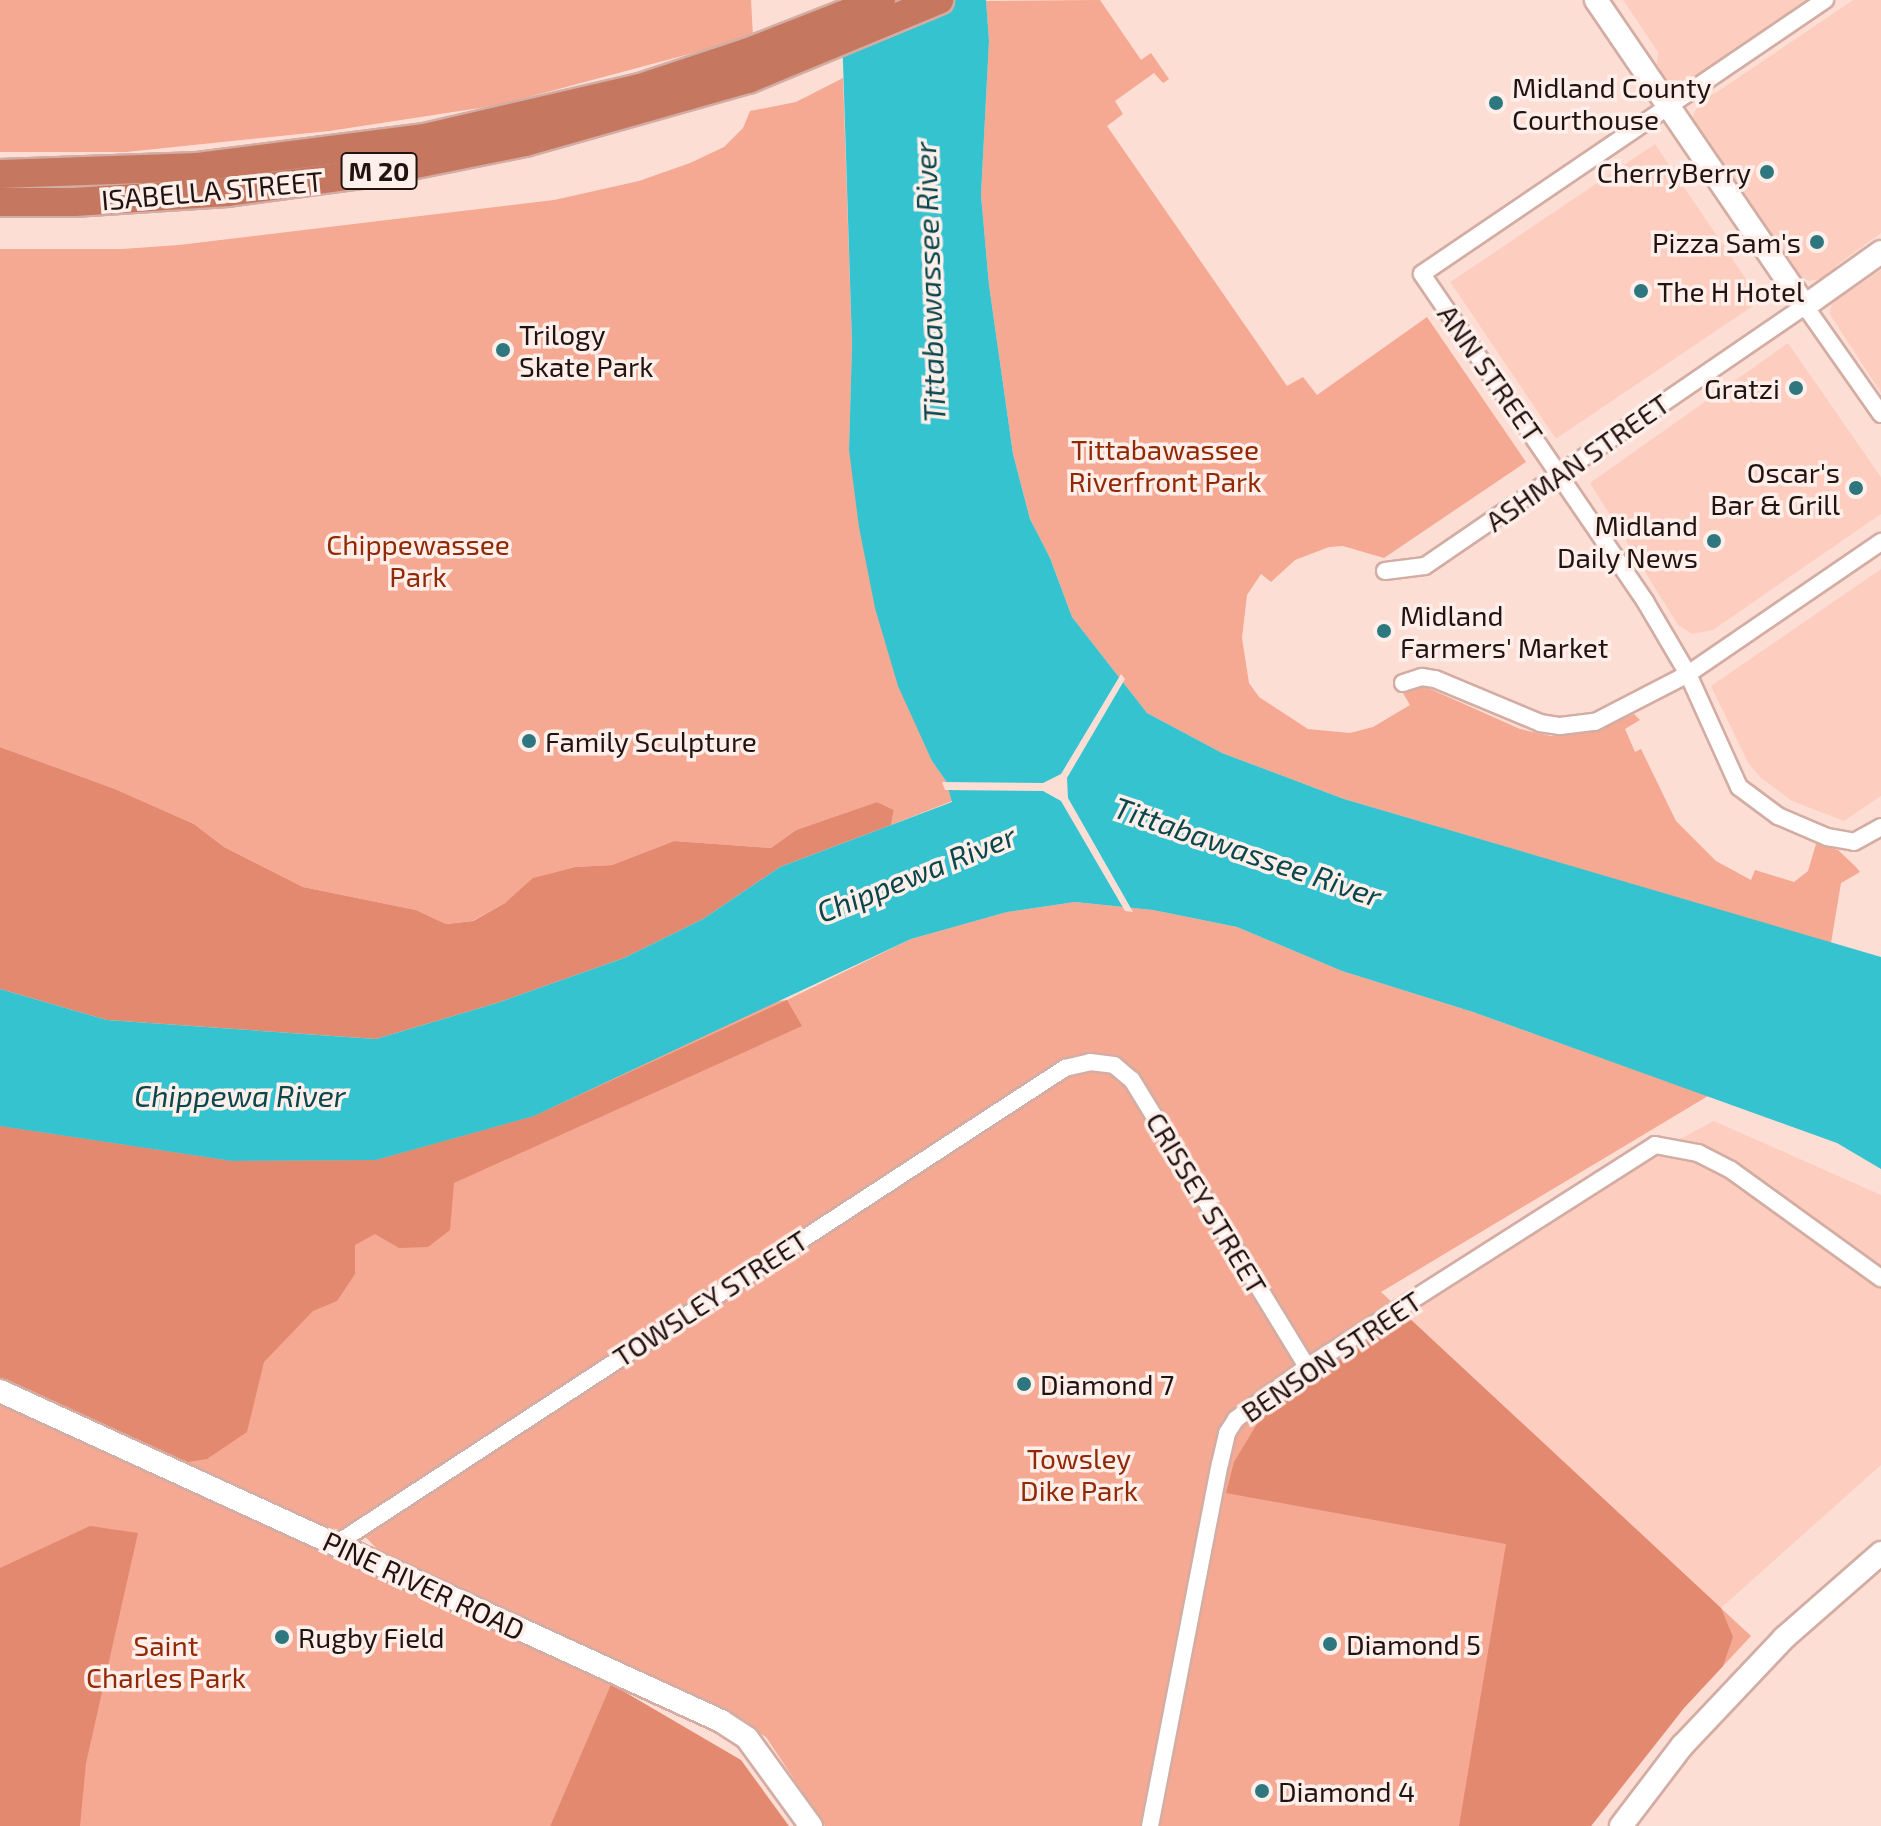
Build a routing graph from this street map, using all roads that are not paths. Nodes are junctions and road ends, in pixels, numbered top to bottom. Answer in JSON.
{"nodes":[{"id":1,"x":881,"y":0,"type":"edge"},
{"id":2,"x":939,"y":0,"type":"edge"},
{"id":3,"x":1596,"y":0,"type":"edge"},
{"id":4,"x":1825,"y":0,"type":"edge"},
{"id":5,"x":747,"y":66,"type":"junction"},
{"id":6,"x":1668,"y":107,"type":"junction"},
{"id":7,"x":0,"y":174,"type":"edge"},
{"id":8,"x":0,"y":202,"type":"edge"},
{"id":9,"x":1881,"y":252,"type":"edge"},
{"id":10,"x":1805,"y":306,"type":"junction"},
{"id":11,"x":1881,"y":414,"type":"edge"},
{"id":12,"x":1560,"y":472,"type":"junction"},
{"id":13,"x":1881,"y":542,"type":"edge"},
{"id":14,"x":1385,"y":571,"type":"dead end"},
{"id":15,"x":1688,"y":674,"type":"junction"},
{"id":16,"x":1403,"y":683,"type":"dead end"},
{"id":17,"x":1881,"y":827,"type":"edge"},
{"id":18,"x":1090,"y":1062,"type":"joint"},
{"id":19,"x":1881,"y":1278,"type":"edge"},
{"id":20,"x":1307,"y":1367,"type":"junction"},
{"id":21,"x":0,"y":1391,"type":"edge"},
{"id":22,"x":336,"y":1544,"type":"junction"},
{"id":23,"x":1881,"y":1553,"type":"edge"},
{"id":24,"x":811,"y":1826,"type":"edge"},
{"id":25,"x":1150,"y":1826,"type":"edge"},
{"id":26,"x":1621,"y":1826,"type":"edge"}],
"edges":[{"from":1,"to":5,"type":"highway","number":"M 20"},
{"from":2,"to":5,"type":"highway","number":"M 20"},
{"from":3,"to":6,"type":"street"},
{"from":4,"to":6,"type":"street"},
{"from":5,"to":7,"type":"highway","name":"ISABELLA STREET","number":"M 20"},
{"from":5,"to":8,"type":"highway","name":"ISABELLA STREET","number":"M 20"},
{"from":6,"to":10,"type":"street"},
{"from":6,"to":12,"type":"street","name":"ANN STREET"},
{"from":9,"to":10,"type":"street","name":"ASHMAN STREET"},
{"from":10,"to":11,"type":"street"},
{"from":10,"to":12,"type":"street","name":"ASHMAN STREET"},
{"from":12,"to":14,"type":"street","name":"ASHMAN STREET"},
{"from":12,"to":15,"type":"street","name":"ANN STREET"},
{"from":13,"to":15,"type":"street"},
{"from":15,"to":16,"type":"street"},
{"from":15,"to":17,"type":"street","name":"ANN STREET"},
{"from":18,"to":20,"type":"street","name":"CRISSEY STREET"},
{"from":18,"to":22,"type":"street","name":"TOWSLEY STREET"},
{"from":19,"to":20,"type":"street","name":"BENSON STREET"},
{"from":20,"to":25,"type":"street","name":"BENSON STREET"},
{"from":21,"to":22,"type":"street","name":"PINE RIVER ROAD"},
{"from":22,"to":24,"type":"street","name":"PINE RIVER ROAD"},
{"from":23,"to":26,"type":"street"}]}
